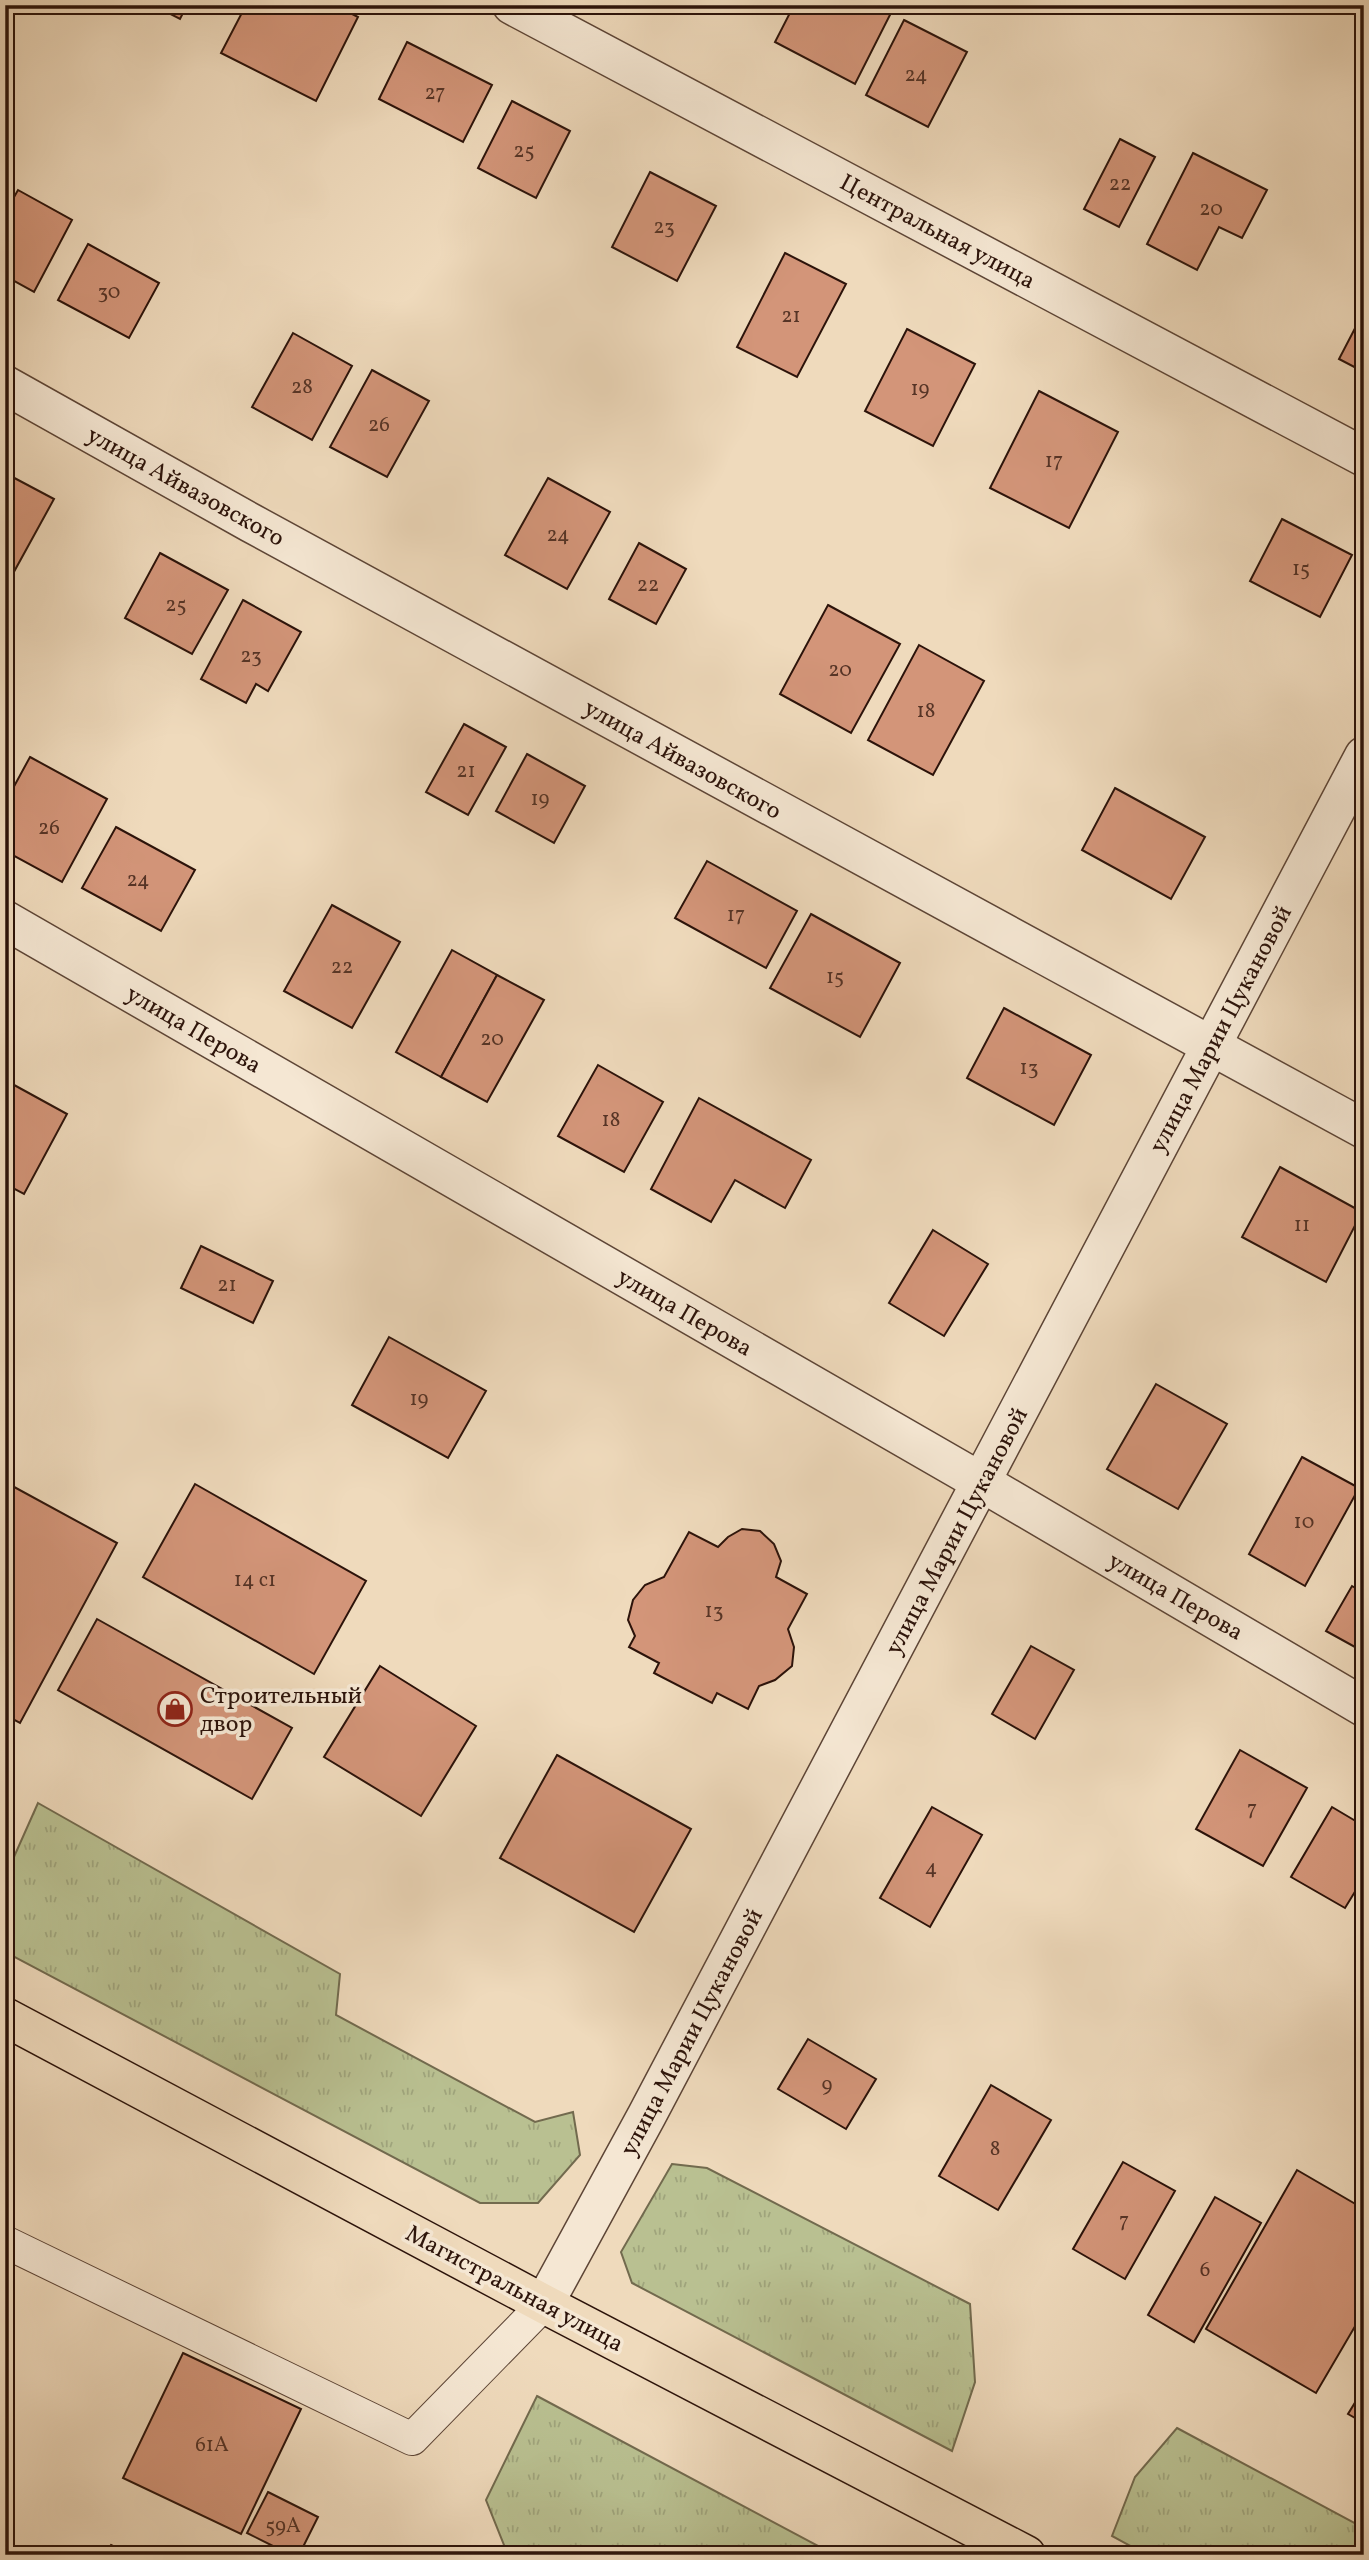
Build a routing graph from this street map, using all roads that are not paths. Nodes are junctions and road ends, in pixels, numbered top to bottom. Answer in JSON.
{"nodes":[{"id":1,"x":512,"y":5,"type":"edge"},
{"id":2,"x":5,"y":385,"type":"edge"},
{"id":3,"x":1364,"y":457,"type":"edge"},
{"id":4,"x":1364,"y":756,"type":"edge"},
{"id":5,"x":5,"y":920,"type":"edge"},
{"id":6,"x":1211,"y":1047,"type":"junction"},
{"id":7,"x":1364,"y":1129,"type":"edge"},
{"id":8,"x":981,"y":1482,"type":"junction"},
{"id":9,"x":1364,"y":1707,"type":"edge"},
{"id":10,"x":5,"y":2017,"type":"edge"},
{"id":11,"x":5,"y":2242,"type":"edge"},
{"id":12,"x":544,"y":2304,"type":"junction"},
{"id":13,"x":1026,"y":2555,"type":"edge"}],
"edges":[{"from":1,"to":3,"type":"street","name":"Центральная улица"},
{"from":2,"to":6,"type":"street","name":"улица Айвазовского"},
{"from":4,"to":6,"type":"street","name":"улица Марии Цукановой"},
{"from":5,"to":8,"type":"street","name":"улица Перова"},
{"from":6,"to":7,"type":"street","name":"улица Айвазовского"},
{"from":6,"to":8,"type":"street","name":"улица Марии Цукановой"},
{"from":8,"to":9,"type":"street","name":"улица Перова"},
{"from":8,"to":12,"type":"street","name":"улица Марии Цукановой"},
{"from":10,"to":12,"type":"main road","name":"Магистральная улица"},
{"from":11,"to":12,"type":"lane"},
{"from":12,"to":13,"type":"main road","name":"Магистральная улица"}]}
